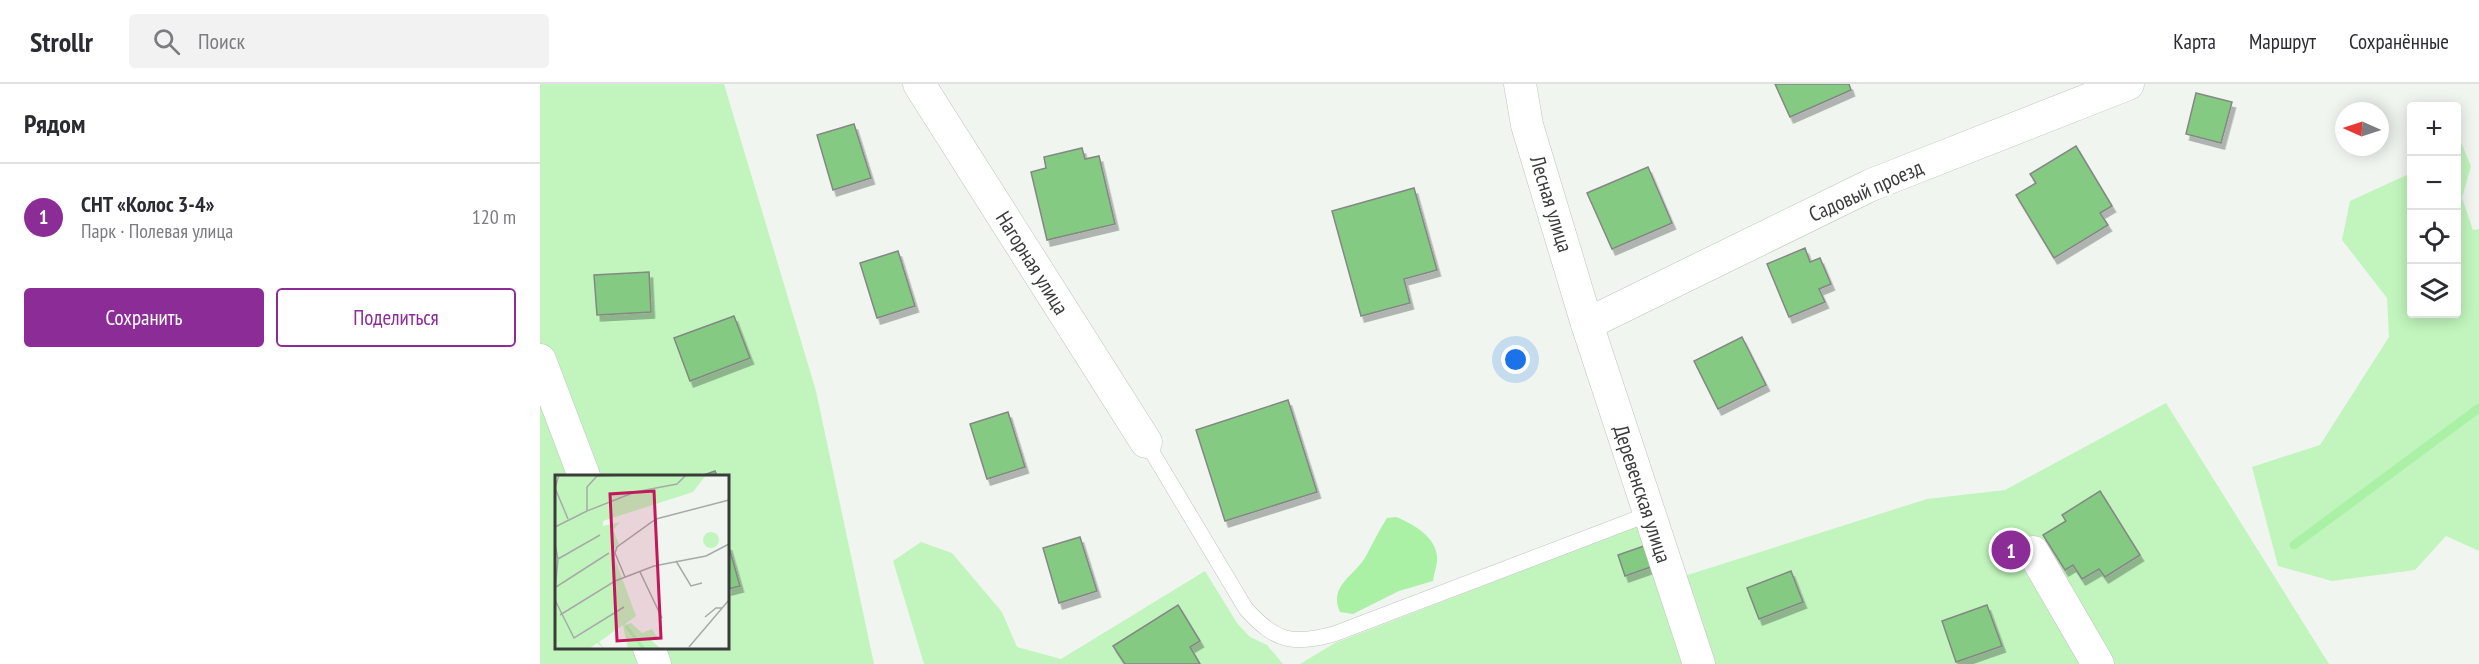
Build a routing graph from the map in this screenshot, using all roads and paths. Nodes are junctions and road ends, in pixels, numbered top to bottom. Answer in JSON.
{"nodes":[{"id":1,"x":919,"y":84,"type":"edge"},
{"id":2,"x":1520,"y":84,"type":"edge"},
{"id":3,"x":2128,"y":84,"type":"edge"},
{"id":4,"x":1599,"y":319,"type":"junction"},
{"id":5,"x":540,"y":360,"type":"edge"},
{"id":6,"x":1146,"y":442,"type":"joint"},
{"id":7,"x":583,"y":475,"type":"edge"},
{"id":8,"x":1649,"y":514,"type":"junction"},
{"id":9,"x":2033,"y":552,"type":"dead end"},
{"id":10,"x":649,"y":649,"type":"edge"},
{"id":11,"x":655,"y":664,"type":"edge"},
{"id":12,"x":1699,"y":664,"type":"edge"},
{"id":13,"x":2098,"y":664,"type":"edge"}],
"edges":[{"from":1,"to":6,"type":"street","name":"Нагорная улица"},
{"from":2,"to":4,"type":"street","name":"Лесная улица"},
{"from":3,"to":4,"type":"street","name":"Садовый проезд"},
{"from":4,"to":8,"type":"street","name":"Деревенская улица"},
{"from":5,"to":7,"type":"street"},
{"from":6,"to":8,"type":"lane"},
{"from":8,"to":12,"type":"street","name":"Деревенская улица"},
{"from":9,"to":13,"type":"street"},
{"from":10,"to":11,"type":"street"}]}
